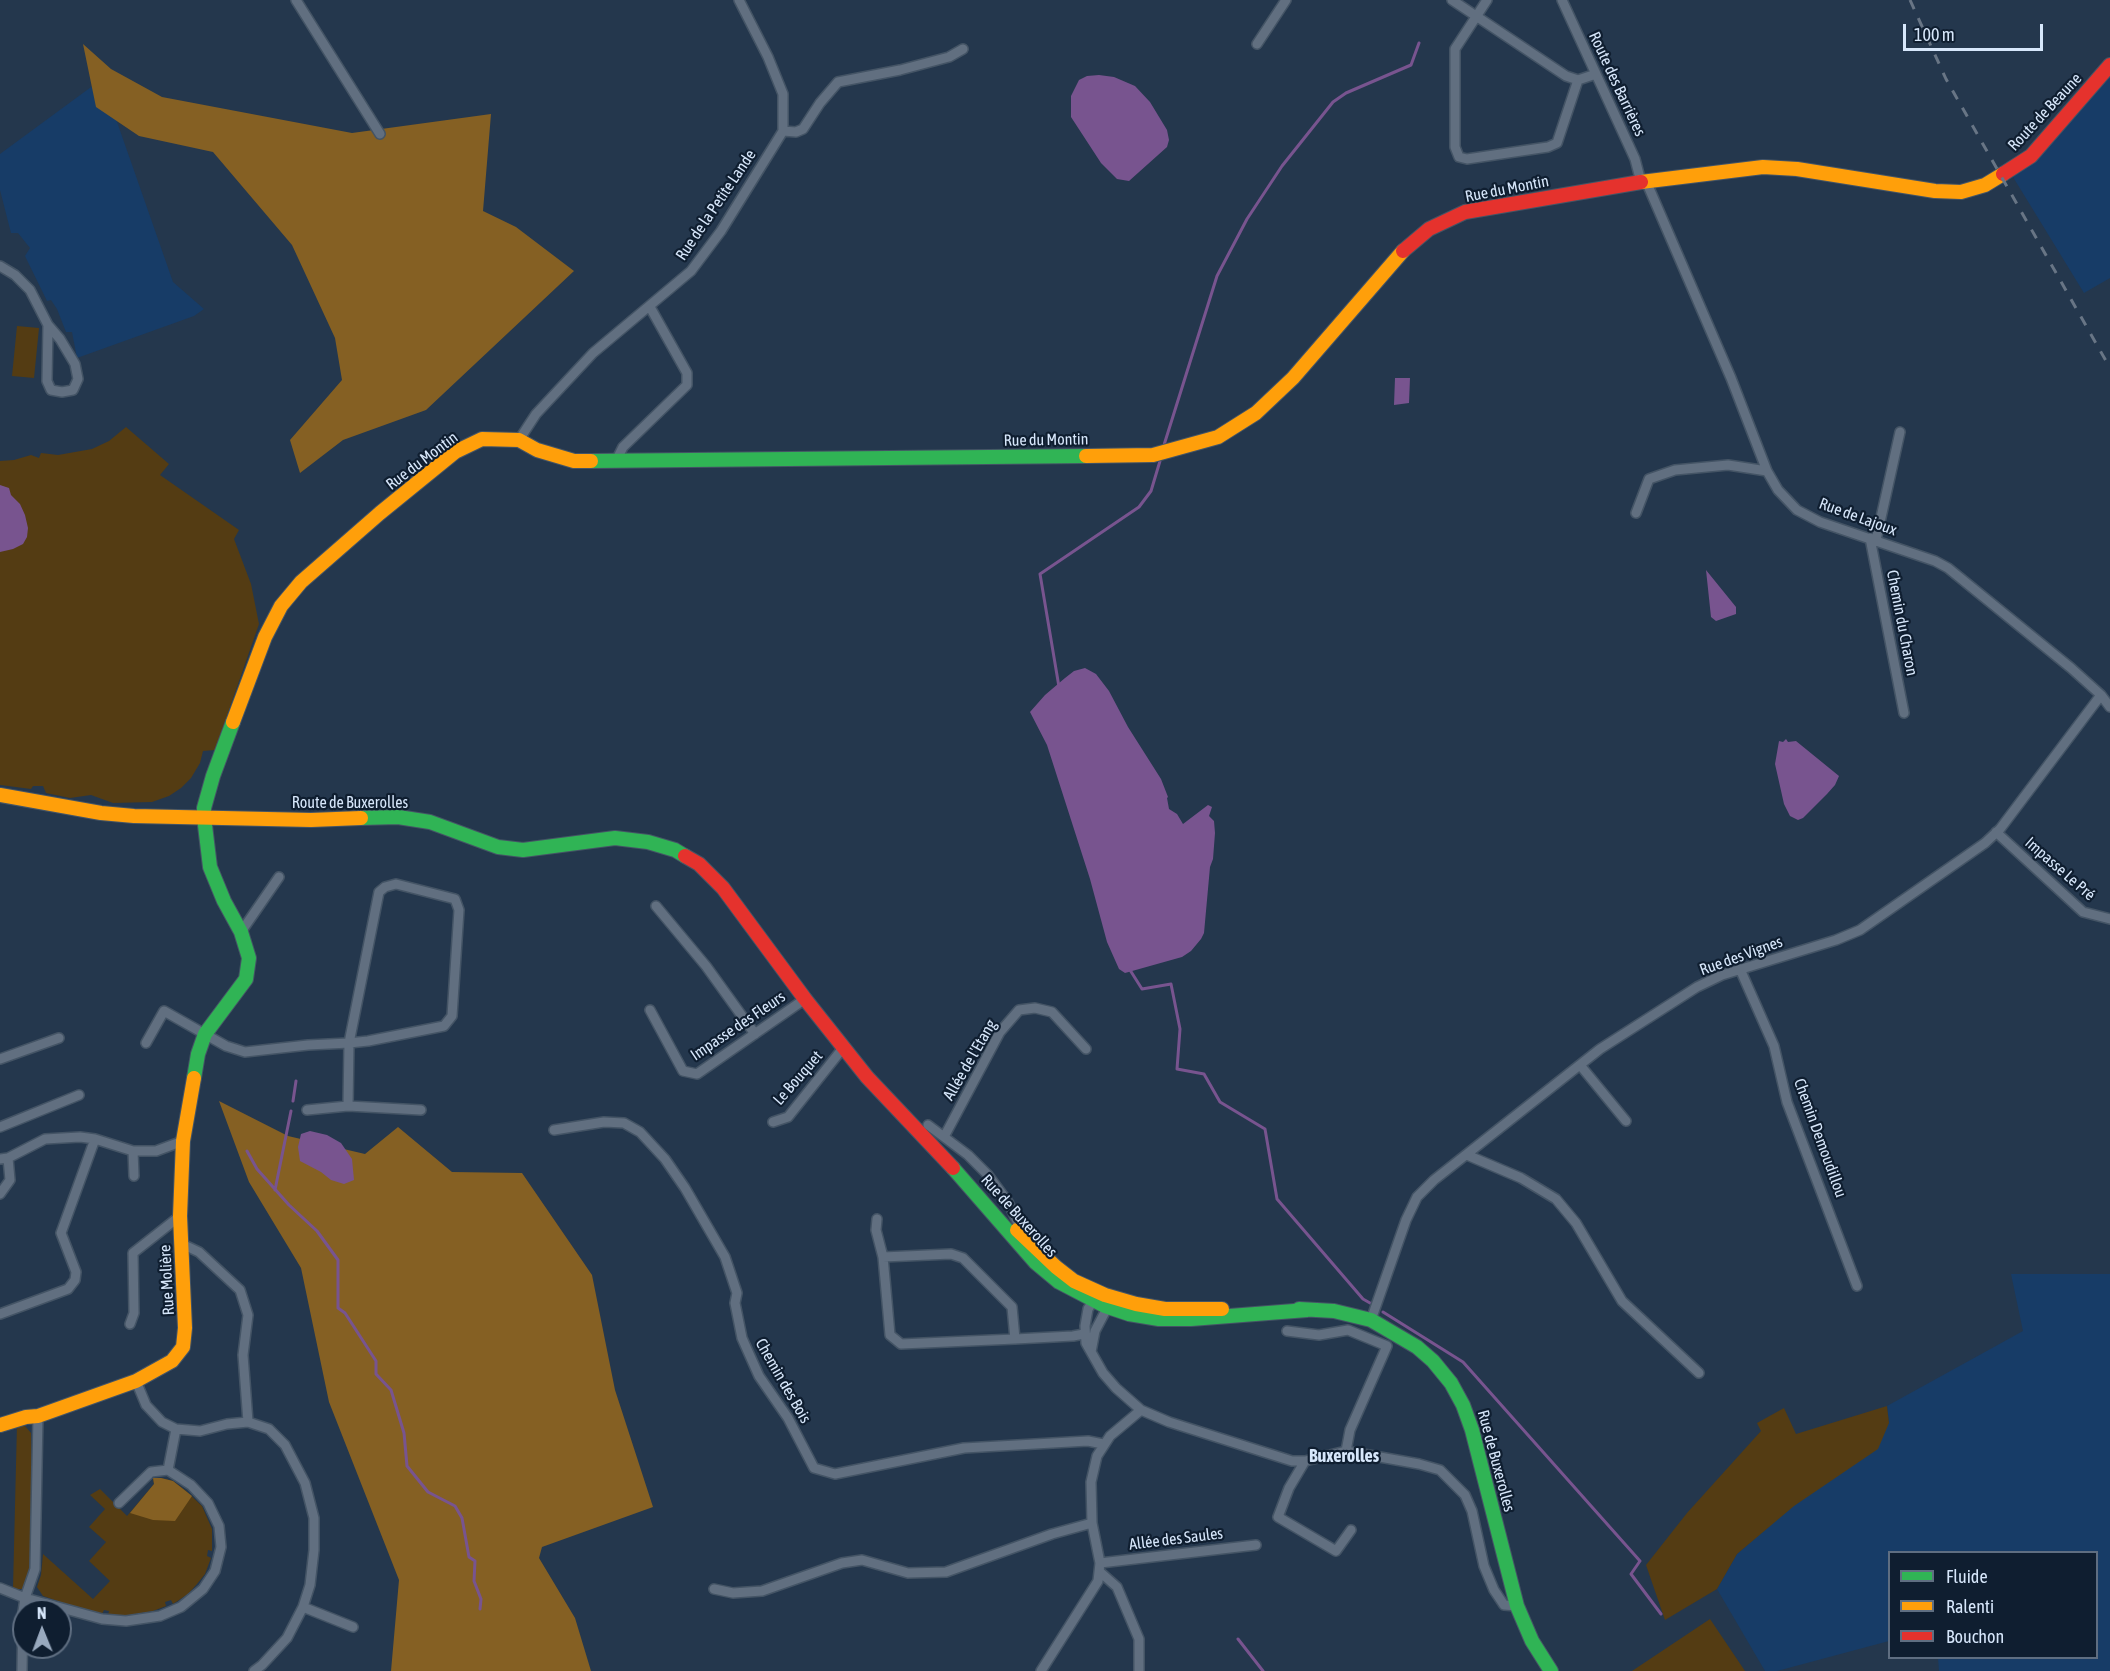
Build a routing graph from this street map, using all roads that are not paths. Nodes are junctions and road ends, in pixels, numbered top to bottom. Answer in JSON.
{"nodes":[{"id":1,"x":296,"y":0,"type":"edge"},
{"id":2,"x":739,"y":0,"type":"edge"},
{"id":3,"x":1286,"y":0,"type":"edge"},
{"id":4,"x":1452,"y":0,"type":"edge"},
{"id":5,"x":1487,"y":0,"type":"edge"},
{"id":6,"x":1562,"y":0,"type":"edge"},
{"id":7,"x":1476,"y":15,"type":"junction"},
{"id":8,"x":1257,"y":44,"type":"dead end"},
{"id":9,"x":963,"y":49,"type":"dead end"},
{"id":10,"x":2110,"y":64,"type":"edge"},
{"id":11,"x":1596,"y":74,"type":"junction"},
{"id":12,"x":1578,"y":80,"type":"junction"},
{"id":13,"x":783,"y":131,"type":"junction"},
{"id":14,"x":380,"y":134,"type":"dead end"},
{"id":15,"x":2001,"y":176,"type":"joint"},
{"id":16,"x":1643,"y":182,"type":"junction"},
{"id":17,"x":0,"y":267,"type":"edge"},
{"id":18,"x":650,"y":307,"type":"junction"},
{"id":19,"x":48,"y":325,"type":"junction"},
{"id":20,"x":1900,"y":432,"type":"dead end"},
{"id":21,"x":519,"y":440,"type":"junction"},
{"id":22,"x":616,"y":461,"type":"junction"},
{"id":23,"x":1767,"y":471,"type":"junction"},
{"id":24,"x":1636,"y":513,"type":"dead end"},
{"id":25,"x":1873,"y":539,"type":"junction"},
{"id":26,"x":2101,"y":695,"type":"junction"},
{"id":27,"x":2110,"y":707,"type":"edge"},
{"id":28,"x":1904,"y":713,"type":"dead end"},
{"id":29,"x":0,"y":795,"type":"edge"},
{"id":30,"x":204,"y":817,"type":"junction"},
{"id":31,"x":1996,"y":832,"type":"junction"},
{"id":32,"x":279,"y":877,"type":"dead end"},
{"id":33,"x":656,"y":906,"type":"dead end"},
{"id":34,"x":2110,"y":919,"type":"edge"},
{"id":35,"x":241,"y":932,"type":"junction"},
{"id":36,"x":1740,"y":969,"type":"junction"},
{"id":37,"x":805,"y":999,"type":"junction"},
{"id":38,"x":650,"y":1010,"type":"dead end"},
{"id":39,"x":205,"y":1034,"type":"junction"},
{"id":40,"x":755,"y":1034,"type":"junction"},
{"id":41,"x":59,"y":1038,"type":"dead end"},
{"id":42,"x":146,"y":1043,"type":"dead end"},
{"id":43,"x":349,"y":1043,"type":"junction"},
{"id":44,"x":843,"y":1048,"type":"junction"},
{"id":45,"x":1086,"y":1050,"type":"dead end"},
{"id":46,"x":0,"y":1059,"type":"edge"},
{"id":47,"x":1580,"y":1065,"type":"junction"},
{"id":48,"x":79,"y":1095,"type":"dead end"},
{"id":49,"x":348,"y":1106,"type":"junction"},
{"id":50,"x":307,"y":1110,"type":"dead end"},
{"id":51,"x":421,"y":1110,"type":"dead end"},
{"id":52,"x":1626,"y":1121,"type":"dead end"},
{"id":53,"x":773,"y":1122,"type":"dead end"},
{"id":54,"x":928,"y":1125,"type":"dead end"},
{"id":55,"x":0,"y":1126,"type":"edge"},
{"id":56,"x":554,"y":1130,"type":"dead end"},
{"id":57,"x":944,"y":1137,"type":"junction"},
{"id":58,"x":94,"y":1139,"type":"junction"},
{"id":59,"x":183,"y":1141,"type":"junction"},
{"id":60,"x":133,"y":1151,"type":"junction"},
{"id":61,"x":968,"y":1155,"type":"junction"},
{"id":62,"x":1467,"y":1155,"type":"junction"},
{"id":63,"x":4,"y":1158,"type":"edge"},
{"id":64,"x":953,"y":1168,"type":"junction"},
{"id":65,"x":134,"y":1176,"type":"dead end"},
{"id":66,"x":0,"y":1194,"type":"edge"},
{"id":67,"x":180,"y":1216,"type":"junction"},
{"id":68,"x":876,"y":1219,"type":"dead end"},
{"id":69,"x":1025,"y":1237,"type":"junction"},
{"id":70,"x":182,"y":1245,"type":"junction"},
{"id":71,"x":883,"y":1257,"type":"junction"},
{"id":72,"x":1857,"y":1286,"type":"dead end"},
{"id":73,"x":1101,"y":1301,"type":"junction"},
{"id":74,"x":0,"y":1314,"type":"edge"},
{"id":75,"x":1371,"y":1320,"type":"junction"},
{"id":76,"x":130,"y":1324,"type":"dead end"},
{"id":77,"x":1287,"y":1331,"type":"dead end"},
{"id":78,"x":1084,"y":1334,"type":"junction"},
{"id":79,"x":1015,"y":1339,"type":"junction"},
{"id":80,"x":1091,"y":1352,"type":"junction"},
{"id":81,"x":1699,"y":1373,"type":"dead end"},
{"id":82,"x":136,"y":1381,"type":"junction"},
{"id":83,"x":1142,"y":1410,"type":"junction"},
{"id":84,"x":38,"y":1416,"type":"junction"},
{"id":85,"x":248,"y":1422,"type":"junction"},
{"id":86,"x":0,"y":1425,"type":"edge"},
{"id":87,"x":176,"y":1429,"type":"junction"},
{"id":88,"x":1102,"y":1444,"type":"junction"},
{"id":89,"x":1346,"y":1450,"type":"junction"},
{"id":90,"x":1305,"y":1461,"type":"junction"},
{"id":91,"x":168,"y":1470,"type":"junction"},
{"id":92,"x":118,"y":1503,"type":"dead end"},
{"id":93,"x":1092,"y":1523,"type":"junction"},
{"id":94,"x":1351,"y":1530,"type":"dead end"},
{"id":95,"x":1256,"y":1545,"type":"dead end"},
{"id":96,"x":1100,"y":1568,"type":"junction"},
{"id":97,"x":0,"y":1588,"type":"edge"},
{"id":98,"x":714,"y":1589,"type":"dead end"},
{"id":99,"x":25,"y":1598,"type":"junction"},
{"id":100,"x":1511,"y":1606,"type":"junction"},
{"id":101,"x":303,"y":1607,"type":"junction"},
{"id":102,"x":353,"y":1627,"type":"dead end"},
{"id":103,"x":22,"y":1671,"type":"edge"},
{"id":104,"x":254,"y":1671,"type":"edge"},
{"id":105,"x":1041,"y":1671,"type":"edge"},
{"id":106,"x":1139,"y":1671,"type":"edge"},
{"id":107,"x":1551,"y":1671,"type":"edge"}],
"edges":[{"from":1,"to":14,"type":"street"},
{"from":2,"to":13,"type":"street"},
{"from":3,"to":8,"type":"street"},
{"from":4,"to":7,"type":"street"},
{"from":5,"to":7,"type":"street"},
{"from":6,"to":11,"type":"street","name":"Route des Barrières"},
{"from":7,"to":12,"type":"street"},
{"from":7,"to":12,"type":"street"},
{"from":9,"to":13,"type":"street"},
{"from":10,"to":15,"type":"street","name":"Route de Beaune"},
{"from":11,"to":12,"type":"street"},
{"from":11,"to":16,"type":"street","name":"Route des Barrières"},
{"from":13,"to":18,"type":"street","name":"Rue de la Petite Lande"},
{"from":15,"to":16,"type":"street","name":"Rue du Montin"},
{"from":16,"to":22,"type":"street","name":"Rue du Montin"},
{"from":16,"to":23,"type":"street","name":"Rue de Lajoux"},
{"from":17,"to":19,"type":"street"},
{"from":18,"to":21,"type":"street","name":"Rue de la Petite Lande"},
{"from":18,"to":22,"type":"street"},
{"from":19,"to":19,"type":"street"},
{"from":20,"to":25,"type":"street"},
{"from":21,"to":22,"type":"street","name":"Rue du Montin"},
{"from":21,"to":30,"type":"street","name":"Rue du Montin"},
{"from":23,"to":24,"type":"street"},
{"from":23,"to":25,"type":"street","name":"Rue de Lajoux"},
{"from":25,"to":26,"type":"street","name":"Rue de Lajoux"},
{"from":25,"to":28,"type":"street","name":"Chemin du Charon"},
{"from":26,"to":27,"type":"street","name":"Rue de Lajoux"},
{"from":26,"to":31,"type":"street","name":"Rue des Vignes"},
{"from":29,"to":30,"type":"street","name":"Route de Buxerolles"},
{"from":30,"to":35,"type":"street","name":"Rue Molière"},
{"from":30,"to":37,"type":"street","name":"Route de Buxerolles"},
{"from":31,"to":34,"type":"street","name":"Impasse Le Pré"},
{"from":31,"to":36,"type":"street","name":"Rue des Vignes"},
{"from":32,"to":35,"type":"street"},
{"from":33,"to":40,"type":"street"},
{"from":35,"to":39,"type":"street","name":"Rue Molière"},
{"from":36,"to":47,"type":"street","name":"Rue des Vignes"},
{"from":36,"to":72,"type":"street","name":"Chemin Demoudillou"},
{"from":37,"to":40,"type":"street","name":"Impasse des Fleurs"},
{"from":37,"to":44,"type":"street","name":"Rue de Buxerolles"},
{"from":38,"to":40,"type":"street","name":"Impasse des Fleurs"},
{"from":39,"to":42,"type":"street"},
{"from":39,"to":43,"type":"street"},
{"from":39,"to":59,"type":"street","name":"Rue Molière"},
{"from":41,"to":46,"type":"street"},
{"from":43,"to":43,"type":"street"},
{"from":43,"to":49,"type":"street"},
{"from":44,"to":53,"type":"street","name":"Le Bouquet"},
{"from":44,"to":64,"type":"street","name":"Rue de Buxerolles"},
{"from":45,"to":57,"type":"street","name":"Allée de l'Etang"},
{"from":47,"to":52,"type":"street"},
{"from":47,"to":62,"type":"street","name":"Rue des Vignes"},
{"from":48,"to":55,"type":"street"},
{"from":49,"to":50,"type":"street"},
{"from":49,"to":51,"type":"street"},
{"from":54,"to":57,"type":"street"},
{"from":56,"to":88,"type":"street","name":"Chemin des Bois"},
{"from":57,"to":61,"type":"street"},
{"from":58,"to":60,"type":"street"},
{"from":58,"to":63,"type":"street"},
{"from":58,"to":74,"type":"street"},
{"from":59,"to":60,"type":"street"},
{"from":59,"to":67,"type":"street","name":"Rue Molière"},
{"from":60,"to":65,"type":"street"},
{"from":61,"to":64,"type":"street"},
{"from":61,"to":69,"type":"street"},
{"from":62,"to":75,"type":"street","name":"Rue des Vignes"},
{"from":62,"to":81,"type":"street"},
{"from":63,"to":66,"type":"street"},
{"from":64,"to":69,"type":"street","name":"Rue de Buxerolles"},
{"from":64,"to":73,"type":"street","name":"Rue de Buxerolles"},
{"from":67,"to":70,"type":"street","name":"Rue Molière"},
{"from":67,"to":76,"type":"street"},
{"from":68,"to":71,"type":"street"},
{"from":69,"to":73,"type":"street","name":"Rue de Buxerolles"},
{"from":70,"to":82,"type":"street","name":"Rue Molière"},
{"from":70,"to":85,"type":"street"},
{"from":71,"to":79,"type":"street"},
{"from":71,"to":79,"type":"street"},
{"from":73,"to":75,"type":"street","name":"Rue de Buxerolles"},
{"from":73,"to":78,"type":"street"},
{"from":73,"to":80,"type":"street"},
{"from":75,"to":100,"type":"street","name":"Rue de Buxerolles"},
{"from":77,"to":89,"type":"street"},
{"from":78,"to":79,"type":"street"},
{"from":78,"to":80,"type":"street"},
{"from":80,"to":83,"type":"street"},
{"from":82,"to":84,"type":"street","name":"Rue Molière"},
{"from":82,"to":87,"type":"street"},
{"from":83,"to":88,"type":"street"},
{"from":83,"to":90,"type":"street"},
{"from":84,"to":86,"type":"street","name":"Rue Molière"},
{"from":84,"to":99,"type":"street"},
{"from":85,"to":87,"type":"street"},
{"from":85,"to":101,"type":"street"},
{"from":87,"to":91,"type":"street"},
{"from":88,"to":93,"type":"street"},
{"from":89,"to":90,"type":"street"},
{"from":89,"to":100,"type":"street"},
{"from":90,"to":94,"type":"street"},
{"from":91,"to":92,"type":"street"},
{"from":91,"to":99,"type":"street"},
{"from":93,"to":96,"type":"street"},
{"from":93,"to":98,"type":"street"},
{"from":95,"to":96,"type":"street","name":"Allée des Saules"},
{"from":96,"to":105,"type":"street"},
{"from":96,"to":106,"type":"street"},
{"from":97,"to":99,"type":"street"},
{"from":99,"to":103,"type":"street"},
{"from":100,"to":107,"type":"street","name":"Rue de Buxerolles"},
{"from":101,"to":102,"type":"street"},
{"from":101,"to":104,"type":"street"}]}
